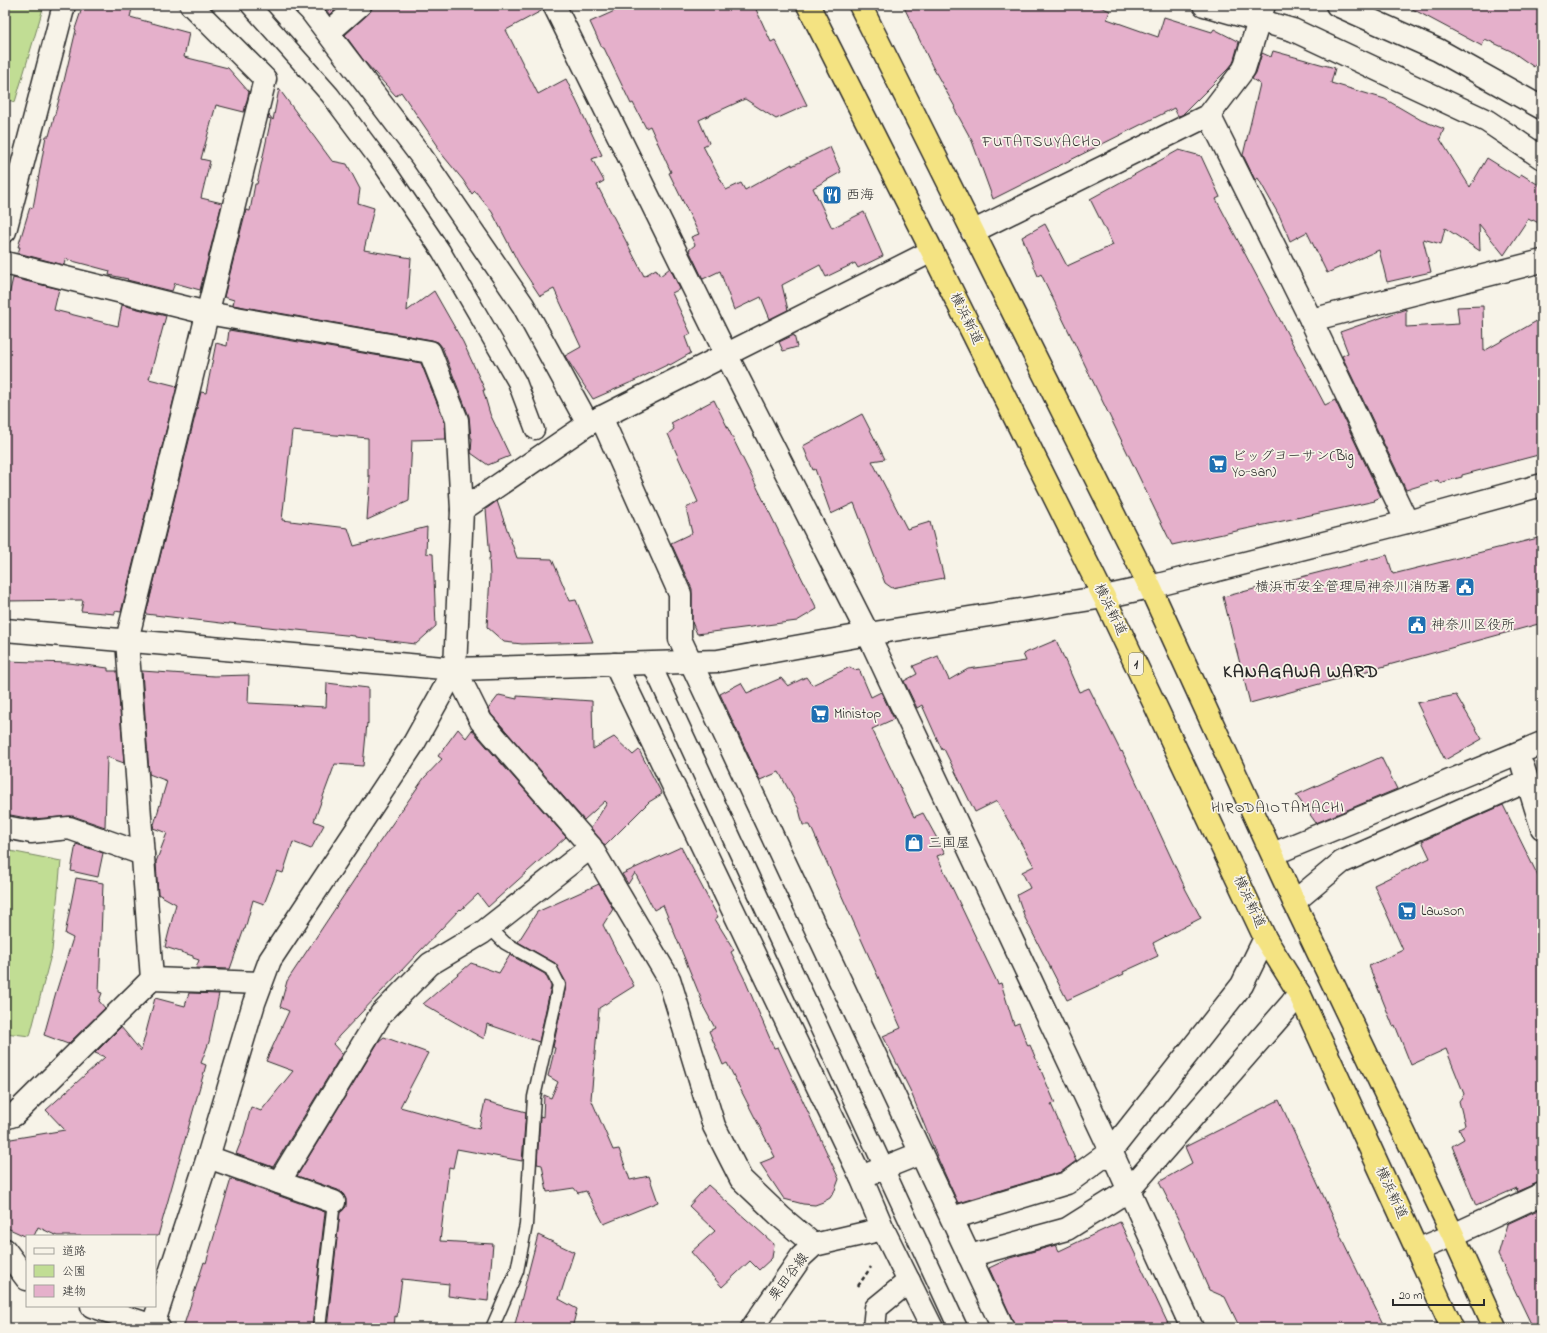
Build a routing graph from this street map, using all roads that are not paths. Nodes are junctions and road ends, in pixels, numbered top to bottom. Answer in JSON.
{"nodes":[{"id":1,"x":64,"y":5,"type":"edge"},
{"id":2,"x":191,"y":5,"type":"edge"},
{"id":3,"x":250,"y":5,"type":"edge"},
{"id":4,"x":305,"y":5,"type":"edge"},
{"id":5,"x":360,"y":5,"type":"edge"},
{"id":6,"x":554,"y":5,"type":"edge"},
{"id":7,"x":808,"y":5,"type":"edge"},
{"id":8,"x":860,"y":5,"type":"edge"},
{"id":9,"x":1204,"y":5,"type":"edge"},
{"id":10,"x":1337,"y":5,"type":"edge"},
{"id":11,"x":1261,"y":12,"type":"edge"},
{"id":12,"x":328,"y":33,"type":"junction"},
{"id":13,"x":1542,"y":108,"type":"edge"},
{"id":14,"x":1209,"y":115,"type":"junction"},
{"id":15,"x":1542,"y":158,"type":"edge"},
{"id":16,"x":5,"y":231,"type":"edge"},
{"id":17,"x":972,"y":232,"type":"junction"},
{"id":18,"x":932,"y":251,"type":"junction"},
{"id":19,"x":1542,"y":261,"type":"edge"},
{"id":20,"x":5,"y":263,"type":"edge"},
{"id":21,"x":207,"y":313,"type":"junction"},
{"id":22,"x":1311,"y":320,"type":"junction"},
{"id":23,"x":726,"y":354,"type":"junction"},
{"id":24,"x":594,"y":421,"type":"junction"},
{"id":25,"x":535,"y":430,"type":"dead end"},
{"id":26,"x":1542,"y":485,"type":"edge"},
{"id":27,"x":462,"y":510,"type":"junction"},
{"id":28,"x":1407,"y":522,"type":"junction"},
{"id":29,"x":1150,"y":587,"type":"junction"},
{"id":30,"x":1104,"y":597,"type":"junction"},
{"id":31,"x":5,"y":630,"type":"edge"},
{"id":32,"x":868,"y":634,"type":"junction"},
{"id":33,"x":127,"y":640,"type":"junction"},
{"id":34,"x":651,"y":663,"type":"junction"},
{"id":35,"x":690,"y":663,"type":"junction"},
{"id":36,"x":615,"y":664,"type":"junction"},
{"id":37,"x":455,"y":669,"type":"junction"},
{"id":38,"x":1542,"y":743,"type":"edge"},
{"id":39,"x":1519,"y":752,"type":"junction"},
{"id":40,"x":1527,"y":781,"type":"junction"},
{"id":41,"x":5,"y":827,"type":"edge"},
{"id":42,"x":1542,"y":828,"type":"edge"},
{"id":43,"x":591,"y":847,"type":"junction"},
{"id":44,"x":143,"y":854,"type":"junction"},
{"id":45,"x":1273,"y":854,"type":"junction"},
{"id":46,"x":1294,"y":902,"type":"junction"},
{"id":47,"x":489,"y":927,"type":"junction"},
{"id":48,"x":1265,"y":938,"type":"junction"},
{"id":49,"x":152,"y":979,"type":"junction"},
{"id":50,"x":261,"y":983,"type":"junction"},
{"id":51,"x":1299,"y":993,"type":"junction"},
{"id":52,"x":5,"y":1118,"type":"edge"},
{"id":53,"x":1112,"y":1151,"type":"junction"},
{"id":54,"x":921,"y":1153,"type":"junction"},
{"id":55,"x":208,"y":1157,"type":"junction"},
{"id":56,"x":884,"y":1168,"type":"junction"},
{"id":57,"x":861,"y":1177,"type":"junction"},
{"id":58,"x":279,"y":1182,"type":"junction"},
{"id":59,"x":1129,"y":1190,"type":"junction"},
{"id":60,"x":1542,"y":1194,"type":"edge"},
{"id":61,"x":334,"y":1202,"type":"joint"},
{"id":62,"x":952,"y":1218,"type":"junction"},
{"id":63,"x":883,"y":1229,"type":"junction"},
{"id":64,"x":1453,"y":1235,"type":"junction"},
{"id":65,"x":814,"y":1245,"type":"junction"},
{"id":66,"x":5,"y":1250,"type":"edge"},
{"id":67,"x":1417,"y":1250,"type":"junction"},
{"id":68,"x":969,"y":1256,"type":"junction"},
{"id":69,"x":26,"y":1278,"type":"edge"},
{"id":70,"x":909,"y":1281,"type":"junction"},
{"id":71,"x":95,"y":1307,"type":"edge"},
{"id":72,"x":156,"y":1326,"type":"edge"},
{"id":73,"x":319,"y":1328,"type":"edge"},
{"id":74,"x":492,"y":1328,"type":"edge"},
{"id":75,"x":752,"y":1328,"type":"edge"},
{"id":76,"x":874,"y":1328,"type":"edge"},
{"id":77,"x":932,"y":1328,"type":"edge"},
{"id":78,"x":958,"y":1328,"type":"edge"},
{"id":79,"x":1003,"y":1328,"type":"edge"},
{"id":80,"x":1192,"y":1328,"type":"edge"},
{"id":81,"x":1452,"y":1328,"type":"edge"},
{"id":82,"x":1495,"y":1328,"type":"edge"}],
"edges":[{"from":1,"to":16,"type":"street"},
{"from":2,"to":21,"type":"street"},
{"from":3,"to":25,"type":"street"},
{"from":4,"to":12,"type":"street"},
{"from":5,"to":12,"type":"street"},
{"from":6,"to":23,"type":"street"},
{"from":7,"to":18,"type":"highway","name":"横浜新道","number":"1"},
{"from":8,"to":17,"type":"highway"},
{"from":9,"to":11,"type":"street"},
{"from":10,"to":13,"type":"street"},
{"from":11,"to":14,"type":"street"},
{"from":11,"to":15,"type":"street"},
{"from":12,"to":24,"type":"street"},
{"from":14,"to":17,"type":"street"},
{"from":14,"to":22,"type":"street"},
{"from":17,"to":29,"type":"highway"},
{"from":18,"to":23,"type":"street"},
{"from":18,"to":30,"type":"highway","name":"横浜新道","number":"1"},
{"from":19,"to":22,"type":"street"},
{"from":20,"to":21,"type":"street"},
{"from":21,"to":27,"type":"street"},
{"from":21,"to":33,"type":"street"},
{"from":22,"to":28,"type":"street"},
{"from":23,"to":24,"type":"street"},
{"from":23,"to":32,"type":"street"},
{"from":24,"to":27,"type":"street"},
{"from":24,"to":35,"type":"street"},
{"from":26,"to":28,"type":"street"},
{"from":27,"to":37,"type":"street"},
{"from":28,"to":29,"type":"street"},
{"from":29,"to":30,"type":"street"},
{"from":29,"to":45,"type":"highway"},
{"from":30,"to":32,"type":"street"},
{"from":30,"to":48,"type":"highway","name":"横浜新道","number":"1"},
{"from":31,"to":33,"type":"street"},
{"from":32,"to":35,"type":"street"},
{"from":32,"to":53,"type":"street"},
{"from":33,"to":37,"type":"street"},
{"from":33,"to":44,"type":"street"},
{"from":34,"to":35,"type":"street"},
{"from":34,"to":36,"type":"street"},
{"from":34,"to":56,"type":"street"},
{"from":35,"to":54,"type":"street"},
{"from":36,"to":37,"type":"street"},
{"from":36,"to":57,"type":"street"},
{"from":37,"to":43,"type":"street"},
{"from":37,"to":50,"type":"street"},
{"from":38,"to":39,"type":"street"},
{"from":39,"to":40,"type":"street"},
{"from":39,"to":45,"type":"street"},
{"from":40,"to":42,"type":"street"},
{"from":40,"to":46,"type":"street"},
{"from":41,"to":44,"type":"street"},
{"from":43,"to":47,"type":"street"},
{"from":43,"to":65,"type":"street"},
{"from":44,"to":49,"type":"street"},
{"from":45,"to":46,"type":"highway"},
{"from":46,"to":64,"type":"highway"},
{"from":47,"to":58,"type":"street"},
{"from":47,"to":74,"type":"lane"},
{"from":48,"to":51,"type":"highway","name":"横浜新道","number":"1"},
{"from":48,"to":53,"type":"street"},
{"from":49,"to":50,"type":"street"},
{"from":49,"to":52,"type":"street"},
{"from":50,"to":55,"type":"street"},
{"from":51,"to":59,"type":"street"},
{"from":51,"to":67,"type":"highway","name":"横浜新道","number":"1"},
{"from":53,"to":59,"type":"street"},
{"from":53,"to":62,"type":"street"},
{"from":54,"to":56,"type":"street"},
{"from":54,"to":62,"type":"street"},
{"from":55,"to":58,"type":"street"},
{"from":55,"to":72,"type":"street"},
{"from":56,"to":57,"type":"street"},
{"from":56,"to":78,"type":"street"},
{"from":57,"to":63,"type":"street"},
{"from":58,"to":61,"type":"street"},
{"from":59,"to":68,"type":"street"},
{"from":59,"to":80,"type":"street"},
{"from":60,"to":64,"type":"street"},
{"from":61,"to":73,"type":"lane"},
{"from":62,"to":68,"type":"street"},
{"from":63,"to":65,"type":"street","name":"栗田谷線"},
{"from":63,"to":70,"type":"street"},
{"from":64,"to":67,"type":"street"},
{"from":64,"to":82,"type":"highway"},
{"from":65,"to":75,"type":"street","name":"栗田谷線"},
{"from":66,"to":69,"type":"street"},
{"from":67,"to":81,"type":"highway","name":"横浜新道","number":"1"},
{"from":68,"to":79,"type":"street"},
{"from":70,"to":76,"type":"street"},
{"from":70,"to":77,"type":"street"},
{"from":71,"to":72,"type":"street"}]}
